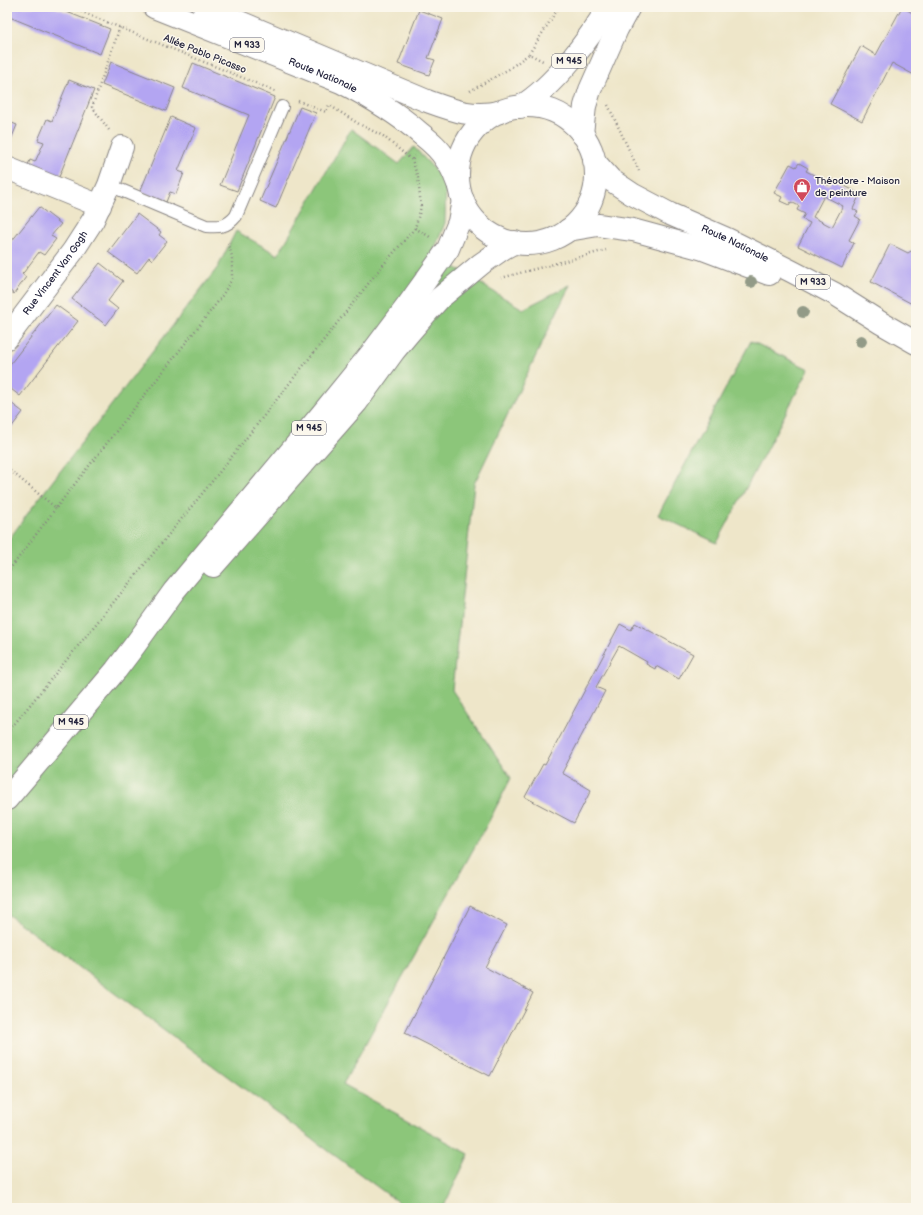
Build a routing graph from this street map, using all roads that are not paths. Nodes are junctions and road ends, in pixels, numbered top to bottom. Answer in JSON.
{"nodes":[{"id":1,"x":154,"y":7,"type":"edge"},
{"id":2,"x":204,"y":7,"type":"edge"},
{"id":3,"x":608,"y":7,"type":"edge"},
{"id":4,"x":629,"y":7,"type":"edge"},
{"id":5,"x":282,"y":107,"type":"dead end"},
{"id":6,"x":510,"y":109,"type":"junction"},
{"id":7,"x":582,"y":134,"type":"junction"},
{"id":8,"x":122,"y":147,"type":"road end"},
{"id":9,"x":594,"y":161,"type":"junction"},
{"id":10,"x":7,"y":168,"type":"edge"},
{"id":11,"x":109,"y":185,"type":"junction"},
{"id":12,"x":461,"y":194,"type":"junction"},
{"id":13,"x":100,"y":206,"type":"junction"},
{"id":14,"x":568,"y":230,"type":"junction"},
{"id":15,"x":515,"y":242,"type":"junction"},
{"id":16,"x":881,"y":323,"type":"junction"},
{"id":17,"x":7,"y":338,"type":"edge"},
{"id":18,"x":916,"y":343,"type":"edge"},
{"id":19,"x":135,"y":645,"type":"junction"},
{"id":20,"x":7,"y":799,"type":"edge"}],
"edges":[{"from":1,"to":12,"type":"main road","name":"Route Nationale","number":"M 933"},
{"from":2,"to":6,"type":"main road","name":"Route Nationale","number":"M 933"},
{"from":3,"to":6,"type":"main road","number":"M 945"},
{"from":4,"to":7,"type":"main road","number":"M 945"},
{"from":5,"to":11,"type":"lane"},
{"from":6,"to":7,"type":"main road"},
{"from":6,"to":12,"type":"main road"},
{"from":7,"to":9,"type":"main road"},
{"from":8,"to":11,"type":"main road","name":"Rue Vincent Van Gogh"},
{"from":9,"to":14,"type":"main road"},
{"from":9,"to":16,"type":"main road","name":"Route Nationale","number":"M 933"},
{"from":10,"to":13,"type":"main road"},
{"from":11,"to":13,"type":"main road","name":"Rue Vincent Van Gogh"},
{"from":12,"to":15,"type":"main road"},
{"from":12,"to":19,"type":"main road","number":"M 945"},
{"from":13,"to":17,"type":"main road","name":"Rue Vincent Van Gogh"},
{"from":14,"to":15,"type":"main road"},
{"from":14,"to":16,"type":"main road","name":"Route Nationale","number":"M 933"},
{"from":15,"to":19,"type":"main road","number":"M 945"},
{"from":16,"to":18,"type":"main road","name":"Route Nationale","number":"M 933"},
{"from":19,"to":20,"type":"main road","number":"M 945"}]}
